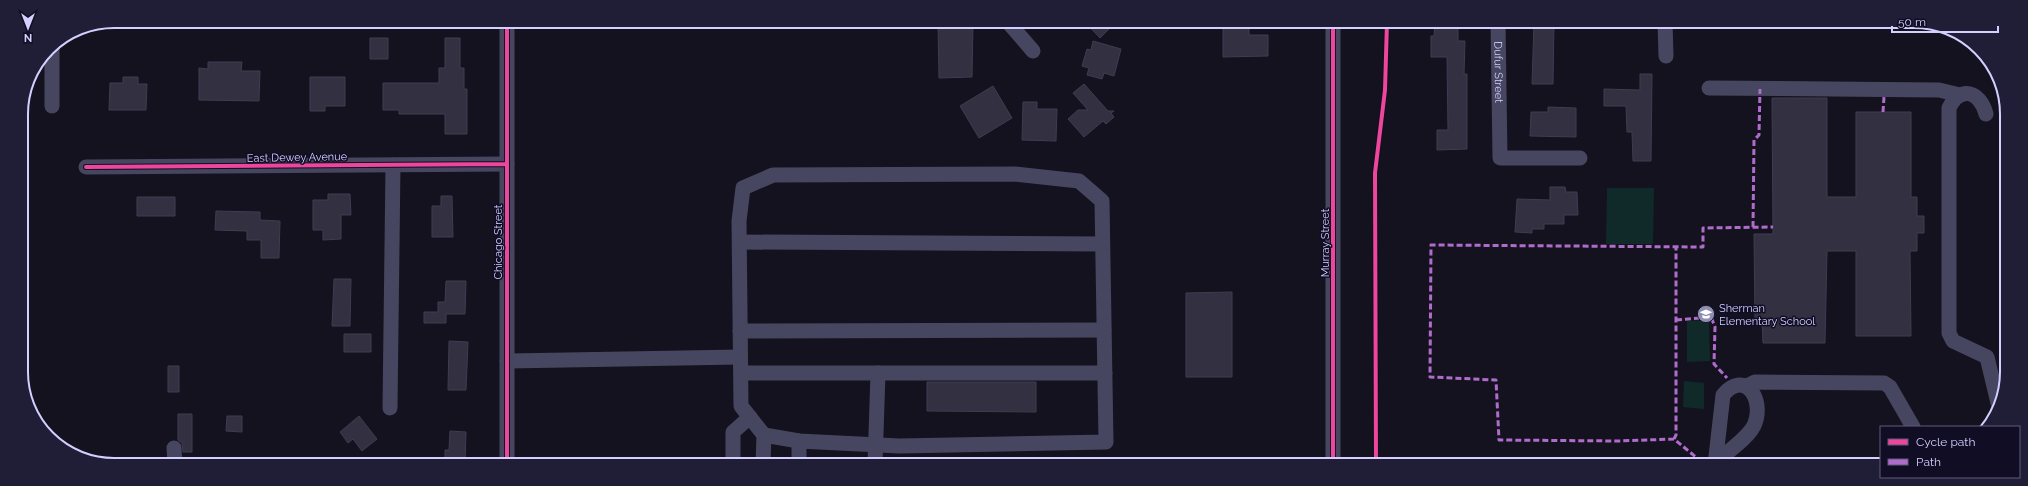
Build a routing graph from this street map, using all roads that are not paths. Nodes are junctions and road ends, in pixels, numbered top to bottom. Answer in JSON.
{"nodes":[{"id":1,"x":506,"y":28,"type":"edge"},
{"id":2,"x":1013,"y":28,"type":"edge"},
{"id":3,"x":1333,"y":28,"type":"edge"},
{"id":4,"x":1498,"y":28,"type":"edge"},
{"id":5,"x":1666,"y":28,"type":"edge"},
{"id":6,"x":1033,"y":51,"type":"dead end"},
{"id":7,"x":52,"y":54,"type":"edge"},
{"id":8,"x":1666,"y":56,"type":"dead end"},
{"id":9,"x":1709,"y":88,"type":"dead end"},
{"id":10,"x":1960,"y":95,"type":"junction"},
{"id":11,"x":52,"y":106,"type":"dead end"},
{"id":12,"x":1986,"y":114,"type":"dead end"},
{"id":13,"x":1580,"y":158,"type":"dead end"},
{"id":14,"x":507,"y":164,"type":"junction"},
{"id":15,"x":393,"y":165,"type":"junction"},
{"id":16,"x":86,"y":168,"type":"dead end"},
{"id":17,"x":740,"y":242,"type":"junction"},
{"id":18,"x":1102,"y":244,"type":"junction"},
{"id":19,"x":1104,"y":330,"type":"junction"},
{"id":20,"x":740,"y":331,"type":"junction"},
{"id":21,"x":740,"y":357,"type":"junction"},
{"id":22,"x":507,"y":361,"type":"junction"},
{"id":23,"x":741,"y":373,"type":"junction"},
{"id":24,"x":878,"y":373,"type":"junction"},
{"id":25,"x":1105,"y":373,"type":"junction"},
{"id":26,"x":1747,"y":386,"type":"junction"},
{"id":27,"x":1996,"y":396,"type":"edge"},
{"id":28,"x":390,"y":408,"type":"dead end"},
{"id":29,"x":750,"y":417,"type":"junction"},
{"id":30,"x":1912,"y":426,"type":"edge"},
{"id":31,"x":764,"y":435,"type":"junction"},
{"id":32,"x":799,"y":441,"type":"junction"},
{"id":33,"x":875,"y":444,"type":"junction"},
{"id":34,"x":507,"y":458,"type":"edge"},
{"id":35,"x":733,"y":458,"type":"edge"},
{"id":36,"x":763,"y":458,"type":"edge"},
{"id":37,"x":799,"y":458,"type":"edge"},
{"id":38,"x":875,"y":458,"type":"edge"},
{"id":39,"x":1333,"y":458,"type":"edge"},
{"id":40,"x":1717,"y":458,"type":"edge"},
{"id":41,"x":1722,"y":458,"type":"edge"}],
"edges":[{"from":1,"to":14,"type":"street","name":"Chicago Street"},
{"from":2,"to":6,"type":"street"},
{"from":3,"to":39,"type":"street","name":"Murray Street"},
{"from":4,"to":13,"type":"street","name":"Dufur Street"},
{"from":5,"to":8,"type":"street"},
{"from":7,"to":11,"type":"street"},
{"from":9,"to":10,"type":"street"},
{"from":10,"to":12,"type":"street"},
{"from":10,"to":27,"type":"street"},
{"from":14,"to":15,"type":"street","name":"East Dewey Avenue"},
{"from":14,"to":22,"type":"street","name":"Chicago Street"},
{"from":15,"to":16,"type":"street","name":"East Dewey Avenue"},
{"from":15,"to":28,"type":"street"},
{"from":17,"to":18,"type":"street"},
{"from":17,"to":18,"type":"street"},
{"from":17,"to":20,"type":"street"},
{"from":18,"to":19,"type":"street"},
{"from":19,"to":20,"type":"street"},
{"from":19,"to":25,"type":"street"},
{"from":20,"to":21,"type":"street"},
{"from":21,"to":22,"type":"street"},
{"from":21,"to":23,"type":"street"},
{"from":22,"to":34,"type":"street","name":"Chicago Street"},
{"from":23,"to":24,"type":"street"},
{"from":23,"to":29,"type":"street"},
{"from":24,"to":25,"type":"street"},
{"from":24,"to":33,"type":"street"},
{"from":25,"to":33,"type":"street"},
{"from":26,"to":30,"type":"street"},
{"from":26,"to":40,"type":"street"},
{"from":26,"to":41,"type":"street"},
{"from":29,"to":31,"type":"street"},
{"from":29,"to":35,"type":"street"},
{"from":31,"to":32,"type":"street"},
{"from":31,"to":36,"type":"street"},
{"from":32,"to":33,"type":"street"},
{"from":32,"to":37,"type":"street"},
{"from":33,"to":38,"type":"street"}]}
